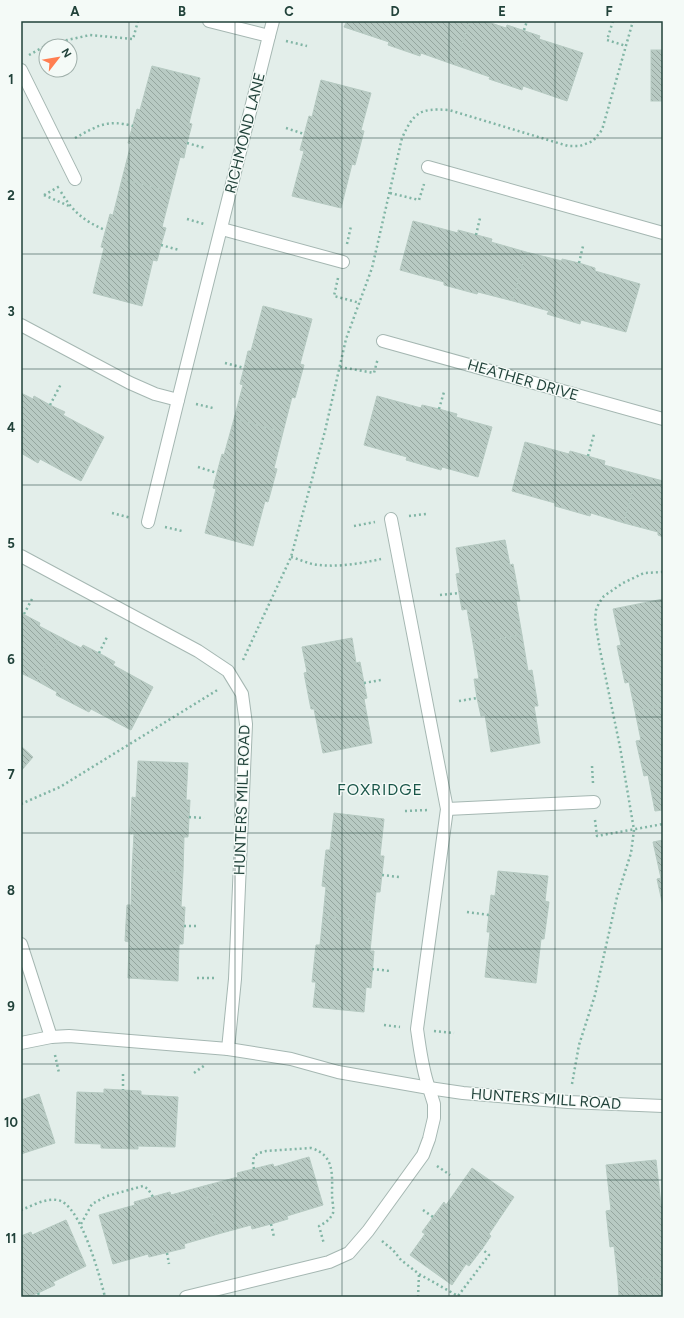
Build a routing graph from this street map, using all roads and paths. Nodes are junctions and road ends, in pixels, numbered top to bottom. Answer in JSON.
{"nodes":[{"id":1,"x":138,"y":21,"type":"edge"},
{"id":2,"x":209,"y":21,"type":"edge"},
{"id":3,"x":273,"y":21,"type":"edge"},
{"id":4,"x":527,"y":21,"type":"edge"},
{"id":5,"x":613,"y":21,"type":"edge"},
{"id":6,"x":633,"y":21,"type":"edge"},
{"id":7,"x":524,"y":30,"type":"dead end"},
{"id":8,"x":269,"y":36,"type":"junction"},
{"id":9,"x":626,"y":46,"type":"junction"},
{"id":10,"x":28,"y":55,"type":"dead end"},
{"id":11,"x":21,"y":70,"type":"edge"},
{"id":12,"x":133,"y":126,"type":"dead end"},
{"id":13,"x":286,"y":128,"type":"dead end"},
{"id":14,"x":91,"y":129,"type":"dead end"},
{"id":15,"x":304,"y":134,"type":"dead end"},
{"id":16,"x":188,"y":143,"type":"dead end"},
{"id":17,"x":206,"y":148,"type":"dead end"},
{"id":18,"x":428,"y":166,"type":"dead end"},
{"id":19,"x":75,"y":179,"type":"dead end"},
{"id":20,"x":60,"y":190,"type":"dead end"},
{"id":21,"x":390,"y":193,"type":"junction"},
{"id":22,"x":44,"y":195,"type":"dead end"},
{"id":23,"x":419,"y":200,"type":"dead end"},
{"id":24,"x":69,"y":206,"type":"junction"},
{"id":25,"x":480,"y":218,"type":"dead end"},
{"id":26,"x":222,"y":229,"type":"junction"},
{"id":27,"x":105,"y":230,"type":"dead end"},
{"id":28,"x":663,"y":233,"type":"edge"},
{"id":29,"x":476,"y":235,"type":"dead end"},
{"id":30,"x":162,"y":245,"type":"dead end"},
{"id":31,"x":584,"y":246,"type":"dead end"},
{"id":32,"x":179,"y":250,"type":"dead end"},
{"id":33,"x":343,"y":262,"type":"dead end"},
{"id":34,"x":579,"y":263,"type":"dead end"},
{"id":35,"x":334,"y":296,"type":"dead end"},
{"id":36,"x":360,"y":303,"type":"junction"},
{"id":37,"x":21,"y":325,"type":"edge"},
{"id":38,"x":383,"y":341,"type":"dead end"},
{"id":39,"x":225,"y":363,"type":"dead end"},
{"id":40,"x":340,"y":367,"type":"junction"},
{"id":41,"x":244,"y":368,"type":"dead end"},
{"id":42,"x":374,"y":373,"type":"dead end"},
{"id":43,"x":61,"y":384,"type":"dead end"},
{"id":44,"x":444,"y":392,"type":"dead end"},
{"id":45,"x":178,"y":400,"type":"junction"},
{"id":46,"x":50,"y":405,"type":"dead end"},
{"id":47,"x":439,"y":409,"type":"dead end"},
{"id":48,"x":663,"y":419,"type":"edge"},
{"id":49,"x":594,"y":434,"type":"dead end"},
{"id":50,"x":588,"y":456,"type":"dead end"},
{"id":51,"x":198,"y":467,"type":"dead end"},
{"id":52,"x":217,"y":473,"type":"dead end"},
{"id":53,"x":391,"y":520,"type":"dead end"},
{"id":54,"x":148,"y":522,"type":"dead end"},
{"id":55,"x":21,"y":556,"type":"edge"},
{"id":56,"x":291,"y":557,"type":"junction"},
{"id":57,"x":366,"y":562,"type":"dead end"},
{"id":58,"x":663,"y":572,"type":"edge"},
{"id":59,"x":459,"y":593,"type":"dead end"},
{"id":60,"x":440,"y":595,"type":"dead end"},
{"id":61,"x":32,"y":599,"type":"dead end"},
{"id":62,"x":24,"y":614,"type":"dead end"},
{"id":63,"x":107,"y":637,"type":"dead end"},
{"id":64,"x":99,"y":653,"type":"dead end"},
{"id":65,"x":381,"y":680,"type":"dead end"},
{"id":66,"x":233,"y":681,"type":"junction"},
{"id":67,"x":364,"y":683,"type":"dead end"},
{"id":68,"x":477,"y":698,"type":"dead end"},
{"id":69,"x":459,"y":701,"type":"dead end"},
{"id":70,"x":594,"y":802,"type":"dead end"},
{"id":71,"x":21,"y":804,"type":"edge"},
{"id":72,"x":447,"y":809,"type":"junction"},
{"id":73,"x":429,"y":810,"type":"dead end"},
{"id":74,"x":405,"y":811,"type":"dead end"},
{"id":75,"x":189,"y":817,"type":"dead end"},
{"id":76,"x":204,"y":818,"type":"dead end"},
{"id":77,"x":663,"y":824,"type":"edge"},
{"id":78,"x":634,"y":830,"type":"junction"},
{"id":79,"x":597,"y":836,"type":"dead end"},
{"id":80,"x":382,"y":875,"type":"dead end"},
{"id":81,"x":399,"y":877,"type":"dead end"},
{"id":82,"x":467,"y":912,"type":"dead end"},
{"id":83,"x":489,"y":915,"type":"dead end"},
{"id":84,"x":184,"y":926,"type":"dead end"},
{"id":85,"x":200,"y":926,"type":"dead end"},
{"id":86,"x":21,"y":944,"type":"edge"},
{"id":87,"x":372,"y":969,"type":"dead end"},
{"id":88,"x":390,"y":971,"type":"dead end"},
{"id":89,"x":51,"y":1037,"type":"junction"},
{"id":90,"x":21,"y":1043,"type":"edge"},
{"id":91,"x":228,"y":1049,"type":"junction"},
{"id":92,"x":54,"y":1050,"type":"dead end"},
{"id":93,"x":59,"y":1073,"type":"dead end"},
{"id":94,"x":123,"y":1074,"type":"dead end"},
{"id":95,"x":429,"y":1088,"type":"junction"},
{"id":96,"x":123,"y":1090,"type":"dead end"},
{"id":97,"x":568,"y":1102,"type":"junction"},
{"id":98,"x":663,"y":1106,"type":"edge"},
{"id":99,"x":254,"y":1169,"type":"dead end"},
{"id":100,"x":153,"y":1197,"type":"dead end"},
{"id":101,"x":21,"y":1210,"type":"edge"},
{"id":102,"x":423,"y":1210,"type":"dead end"},
{"id":103,"x":433,"y":1217,"type":"dead end"},
{"id":104,"x":271,"y":1224,"type":"dead end"},
{"id":105,"x":81,"y":1225,"type":"junction"},
{"id":106,"x":319,"y":1226,"type":"dead end"},
{"id":107,"x":274,"y":1237,"type":"dead end"},
{"id":108,"x":482,"y":1249,"type":"dead end"},
{"id":109,"x":393,"y":1250,"type":"dead end"},
{"id":110,"x":167,"y":1253,"type":"dead end"},
{"id":111,"x":170,"y":1264,"type":"dead end"},
{"id":112,"x":419,"y":1274,"type":"junction"},
{"id":113,"x":38,"y":1293,"type":"dead end"},
{"id":114,"x":40,"y":1297,"type":"edge"},
{"id":115,"x":105,"y":1297,"type":"edge"},
{"id":116,"x":186,"y":1297,"type":"edge"},
{"id":117,"x":418,"y":1297,"type":"edge"}],
"edges":[{"from":1,"to":10,"type":"path"},
{"from":2,"to":8,"type":"street"},
{"from":3,"to":8,"type":"street","name":"RICHMOND LANE"},
{"from":4,"to":7,"type":"path"},
{"from":5,"to":9,"type":"path"},
{"from":6,"to":9,"type":"path"},
{"from":8,"to":26,"type":"street","name":"RICHMOND LANE"},
{"from":9,"to":21,"type":"path"},
{"from":11,"to":19,"type":"street"},
{"from":12,"to":14,"type":"path"},
{"from":13,"to":15,"type":"path"},
{"from":16,"to":17,"type":"path"},
{"from":18,"to":28,"type":"street"},
{"from":20,"to":24,"type":"path"},
{"from":21,"to":23,"type":"path"},
{"from":21,"to":36,"type":"path"},
{"from":22,"to":24,"type":"path"},
{"from":24,"to":27,"type":"path"},
{"from":25,"to":29,"type":"path"},
{"from":26,"to":33,"type":"street"},
{"from":26,"to":45,"type":"street","name":"RICHMOND LANE"},
{"from":30,"to":32,"type":"path"},
{"from":31,"to":34,"type":"path"},
{"from":35,"to":36,"type":"path"},
{"from":36,"to":40,"type":"path"},
{"from":37,"to":45,"type":"street"},
{"from":38,"to":48,"type":"street","name":"HEATHER DRIVE"},
{"from":39,"to":41,"type":"path"},
{"from":40,"to":42,"type":"path"},
{"from":40,"to":56,"type":"path"},
{"from":43,"to":46,"type":"path"},
{"from":44,"to":47,"type":"path"},
{"from":45,"to":54,"type":"street","name":"RICHMOND LANE"},
{"from":49,"to":50,"type":"path"},
{"from":51,"to":52,"type":"path"},
{"from":53,"to":72,"type":"street"},
{"from":55,"to":66,"type":"street","name":"HUNTERS MILL ROAD"},
{"from":56,"to":57,"type":"path"},
{"from":56,"to":66,"type":"path"},
{"from":58,"to":78,"type":"path"},
{"from":59,"to":60,"type":"path"},
{"from":61,"to":62,"type":"path"},
{"from":63,"to":64,"type":"path"},
{"from":65,"to":67,"type":"path"},
{"from":66,"to":71,"type":"path"},
{"from":66,"to":91,"type":"street","name":"HUNTERS MILL ROAD"},
{"from":68,"to":69,"type":"path"},
{"from":70,"to":72,"type":"street"},
{"from":72,"to":95,"type":"street"},
{"from":73,"to":74,"type":"path"},
{"from":75,"to":76,"type":"path"},
{"from":77,"to":78,"type":"path"},
{"from":78,"to":79,"type":"path"},
{"from":78,"to":97,"type":"path"},
{"from":80,"to":81,"type":"path"},
{"from":82,"to":83,"type":"path"},
{"from":84,"to":85,"type":"path"},
{"from":86,"to":89,"type":"street"},
{"from":87,"to":88,"type":"path"},
{"from":89,"to":90,"type":"street","name":"HUNTERS MILL ROAD"},
{"from":89,"to":91,"type":"street","name":"HUNTERS MILL ROAD"},
{"from":91,"to":95,"type":"street","name":"HUNTERS MILL ROAD"},
{"from":92,"to":93,"type":"path"},
{"from":94,"to":96,"type":"path"},
{"from":95,"to":97,"type":"street","name":"HUNTERS MILL ROAD"},
{"from":95,"to":116,"type":"street"},
{"from":97,"to":98,"type":"street","name":"HUNTERS MILL ROAD"},
{"from":99,"to":106,"type":"path"},
{"from":100,"to":105,"type":"path"},
{"from":101,"to":105,"type":"path"},
{"from":102,"to":103,"type":"path"},
{"from":104,"to":107,"type":"path"},
{"from":105,"to":115,"type":"path"},
{"from":108,"to":112,"type":"path"},
{"from":109,"to":112,"type":"path"},
{"from":110,"to":111,"type":"path"},
{"from":112,"to":117,"type":"path"},
{"from":113,"to":114,"type":"path"}]}
